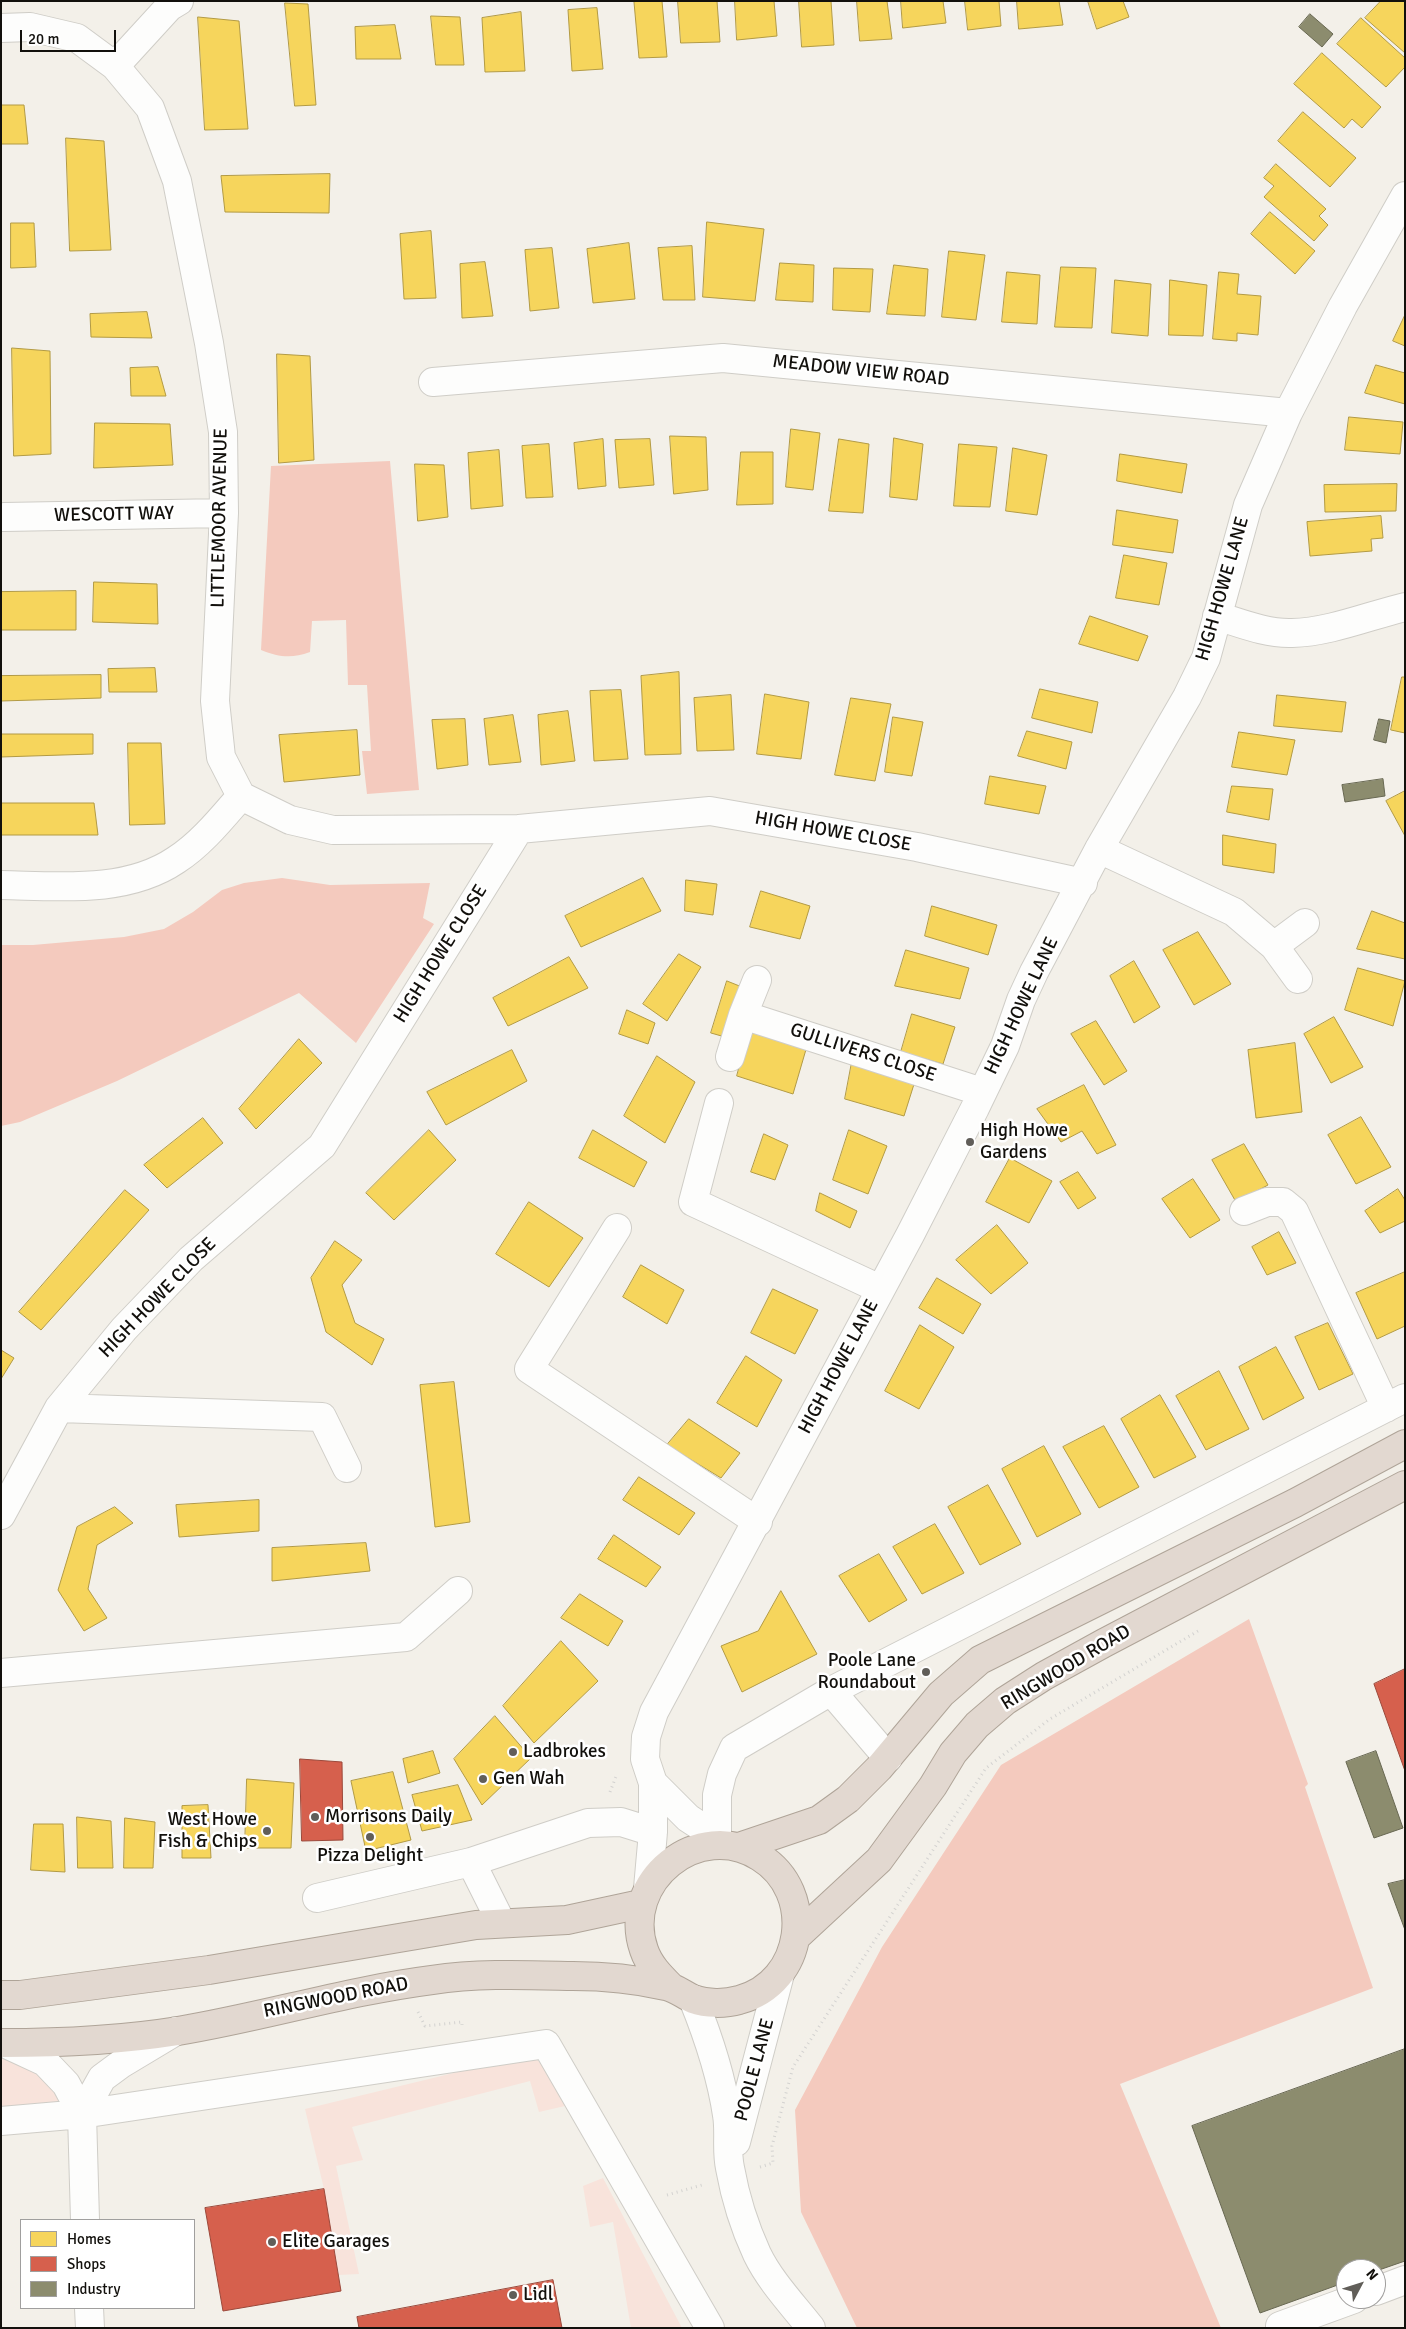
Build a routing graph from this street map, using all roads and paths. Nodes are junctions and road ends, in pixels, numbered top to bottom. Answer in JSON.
{"nodes":[{"id":1,"x":179,"y":1,"type":"edge"},
{"id":2,"x":1,"y":28,"type":"edge"},
{"id":3,"x":115,"y":66,"type":"junction"},
{"id":4,"x":1405,"y":196,"type":"edge"},
{"id":5,"x":434,"y":382,"type":"dead end"},
{"id":6,"x":1288,"y":413,"type":"junction"},
{"id":7,"x":224,"y":513,"type":"junction"},
{"id":8,"x":4,"y":517,"type":"dead end"},
{"id":9,"x":1405,"y":607,"type":"edge"},
{"id":10,"x":1217,"y":616,"type":"junction"},
{"id":11,"x":242,"y":796,"type":"junction"},
{"id":12,"x":519,"y":828,"type":"junction"},
{"id":13,"x":1099,"y":849,"type":"junction"},
{"id":14,"x":1083,"y":883,"type":"junction"},
{"id":15,"x":1,"y":884,"type":"edge"},
{"id":16,"x":1304,"y":923,"type":"dead end"},
{"id":17,"x":1274,"y":946,"type":"junction"},
{"id":18,"x":1298,"y":979,"type":"dead end"},
{"id":19,"x":757,"y":980,"type":"dead end"},
{"id":20,"x":743,"y":1015,"type":"junction"},
{"id":21,"x":730,"y":1057,"type":"dead end"},
{"id":22,"x":982,"y":1092,"type":"junction"},
{"id":23,"x":719,"y":1103,"type":"dead end"},
{"id":24,"x":1244,"y":1211,"type":"dead end"},
{"id":25,"x":617,"y":1228,"type":"dead end"},
{"id":26,"x":880,"y":1289,"type":"junction"},
{"id":27,"x":1396,"y":1403,"type":"edge"},
{"id":28,"x":59,"y":1408,"type":"junction"},
{"id":29,"x":1405,"y":1444,"type":"edge"},
{"id":30,"x":346,"y":1468,"type":"dead end"},
{"id":31,"x":1405,"y":1485,"type":"edge"},
{"id":32,"x":1,"y":1515,"type":"edge"},
{"id":33,"x":758,"y":1522,"type":"junction"},
{"id":34,"x":458,"y":1591,"type":"dead end"},
{"id":35,"x":1206,"y":1626,"type":"dead end"},
{"id":36,"x":1,"y":1673,"type":"edge"},
{"id":37,"x":831,"y":1691,"type":"junction"},
{"id":38,"x":646,"y":1736,"type":"junction"},
{"id":39,"x":888,"y":1758,"type":"junction"},
{"id":40,"x":653,"y":1783,"type":"junction"},
{"id":41,"x":588,"y":1823,"type":"junction"},
{"id":42,"x":653,"y":1832,"type":"junction"},
{"id":43,"x":726,"y":1843,"type":"junction"},
{"id":44,"x":471,"y":1862,"type":"junction"},
{"id":45,"x":645,"y":1896,"type":"junction"},
{"id":46,"x":317,"y":1898,"type":"dead end"},
{"id":47,"x":501,"y":1922,"type":"junction"},
{"id":48,"x":797,"y":1936,"type":"junction"},
{"id":49,"x":780,"y":1974,"type":"junction"},
{"id":50,"x":682,"y":1993,"type":"junction"},
{"id":51,"x":1,"y":1995,"type":"edge"},
{"id":52,"x":176,"y":2031,"type":"junction"},
{"id":53,"x":3,"y":2043,"type":"edge"},
{"id":54,"x":82,"y":2114,"type":"junction"},
{"id":55,"x":1,"y":2121,"type":"edge"},
{"id":56,"x":773,"y":2163,"type":"dead end"},
{"id":57,"x":729,"y":2167,"type":"junction"},
{"id":58,"x":706,"y":2184,"type":"dead end"},
{"id":59,"x":638,"y":2203,"type":"junction"},
{"id":60,"x":85,"y":2219,"type":"edge"},
{"id":61,"x":1405,"y":2280,"type":"edge"},
{"id":62,"x":1386,"y":2287,"type":"edge"},
{"id":63,"x":1336,"y":2306,"type":"edge"},
{"id":64,"x":88,"y":2309,"type":"edge"},
{"id":65,"x":1280,"y":2326,"type":"dead end"},
{"id":66,"x":90,"y":2328,"type":"edge"},
{"id":67,"x":710,"y":2328,"type":"edge"},
{"id":68,"x":811,"y":2328,"type":"edge"}],
"edges":[{"from":1,"to":3,"type":"street"},
{"from":2,"to":3,"type":"street","name":"LITTLEMOOR AVENUE"},
{"from":3,"to":7,"type":"street","name":"LITTLEMOOR AVENUE"},
{"from":4,"to":6,"type":"street","name":"HIGH HOWE LANE"},
{"from":5,"to":6,"type":"street","name":"MEADOW VIEW ROAD"},
{"from":6,"to":10,"type":"street","name":"HIGH HOWE LANE"},
{"from":7,"to":8,"type":"street","name":"WESCOTT WAY"},
{"from":7,"to":11,"type":"street","name":"LITTLEMOOR AVENUE"},
{"from":9,"to":10,"type":"street"},
{"from":10,"to":13,"type":"street","name":"HIGH HOWE LANE"},
{"from":11,"to":12,"type":"street"},
{"from":11,"to":15,"type":"street"},
{"from":12,"to":14,"type":"street","name":"HIGH HOWE CLOSE"},
{"from":12,"to":28,"type":"street","name":"HIGH HOWE CLOSE"},
{"from":13,"to":14,"type":"street","name":"HIGH HOWE LANE"},
{"from":13,"to":17,"type":"street"},
{"from":14,"to":22,"type":"street","name":"HIGH HOWE LANE"},
{"from":16,"to":17,"type":"street"},
{"from":17,"to":18,"type":"street"},
{"from":19,"to":20,"type":"street"},
{"from":20,"to":21,"type":"street"},
{"from":20,"to":22,"type":"street","name":"GULLIVERS CLOSE"},
{"from":22,"to":26,"type":"street","name":"HIGH HOWE LANE"},
{"from":23,"to":26,"type":"street"},
{"from":24,"to":27,"type":"street"},
{"from":25,"to":33,"type":"street"},
{"from":26,"to":33,"type":"street","name":"HIGH HOWE LANE"},
{"from":27,"to":37,"type":"street"},
{"from":28,"to":30,"type":"street"},
{"from":28,"to":32,"type":"street","name":"HIGH HOWE CLOSE"},
{"from":29,"to":39,"type":"highway"},
{"from":31,"to":48,"type":"highway","name":"RINGWOOD ROAD"},
{"from":33,"to":38,"type":"street","name":"HIGH HOWE LANE"},
{"from":34,"to":36,"type":"street"},
{"from":35,"to":56,"type":"path"},
{"from":37,"to":39,"type":"street"},
{"from":37,"to":43,"type":"street"},
{"from":38,"to":40,"type":"street","name":"HIGH HOWE LANE"},
{"from":38,"to":41,"type":"path"},
{"from":39,"to":43,"type":"highway"},
{"from":40,"to":42,"type":"street","name":"HIGH HOWE LANE"},
{"from":40,"to":43,"type":"street","name":"HIGH HOWE LANE"},
{"from":41,"to":42,"type":"street"},
{"from":41,"to":44,"type":"street"},
{"from":42,"to":45,"type":"street","name":"HIGH HOWE LANE"},
{"from":43,"to":45,"type":"highway"},
{"from":43,"to":48,"type":"highway"},
{"from":44,"to":46,"type":"street"},
{"from":44,"to":47,"type":"street"},
{"from":45,"to":47,"type":"highway"},
{"from":45,"to":50,"type":"highway"},
{"from":47,"to":51,"type":"highway"},
{"from":48,"to":49,"type":"highway"},
{"from":49,"to":50,"type":"highway"},
{"from":49,"to":57,"type":"street","name":"POOLE LANE"},
{"from":50,"to":52,"type":"highway","name":"RINGWOOD ROAD"},
{"from":50,"to":57,"type":"street","name":"POOLE LANE"},
{"from":52,"to":53,"type":"highway","name":"RINGWOOD ROAD"},
{"from":52,"to":54,"type":"street"},
{"from":53,"to":54,"type":"street"},
{"from":54,"to":55,"type":"street"},
{"from":54,"to":59,"type":"street"},
{"from":54,"to":60,"type":"street"},
{"from":57,"to":68,"type":"street","name":"POOLE LANE"},
{"from":58,"to":59,"type":"path"},
{"from":59,"to":67,"type":"street"},
{"from":61,"to":62,"type":"street"},
{"from":63,"to":65,"type":"street"},
{"from":64,"to":66,"type":"street"}]}
